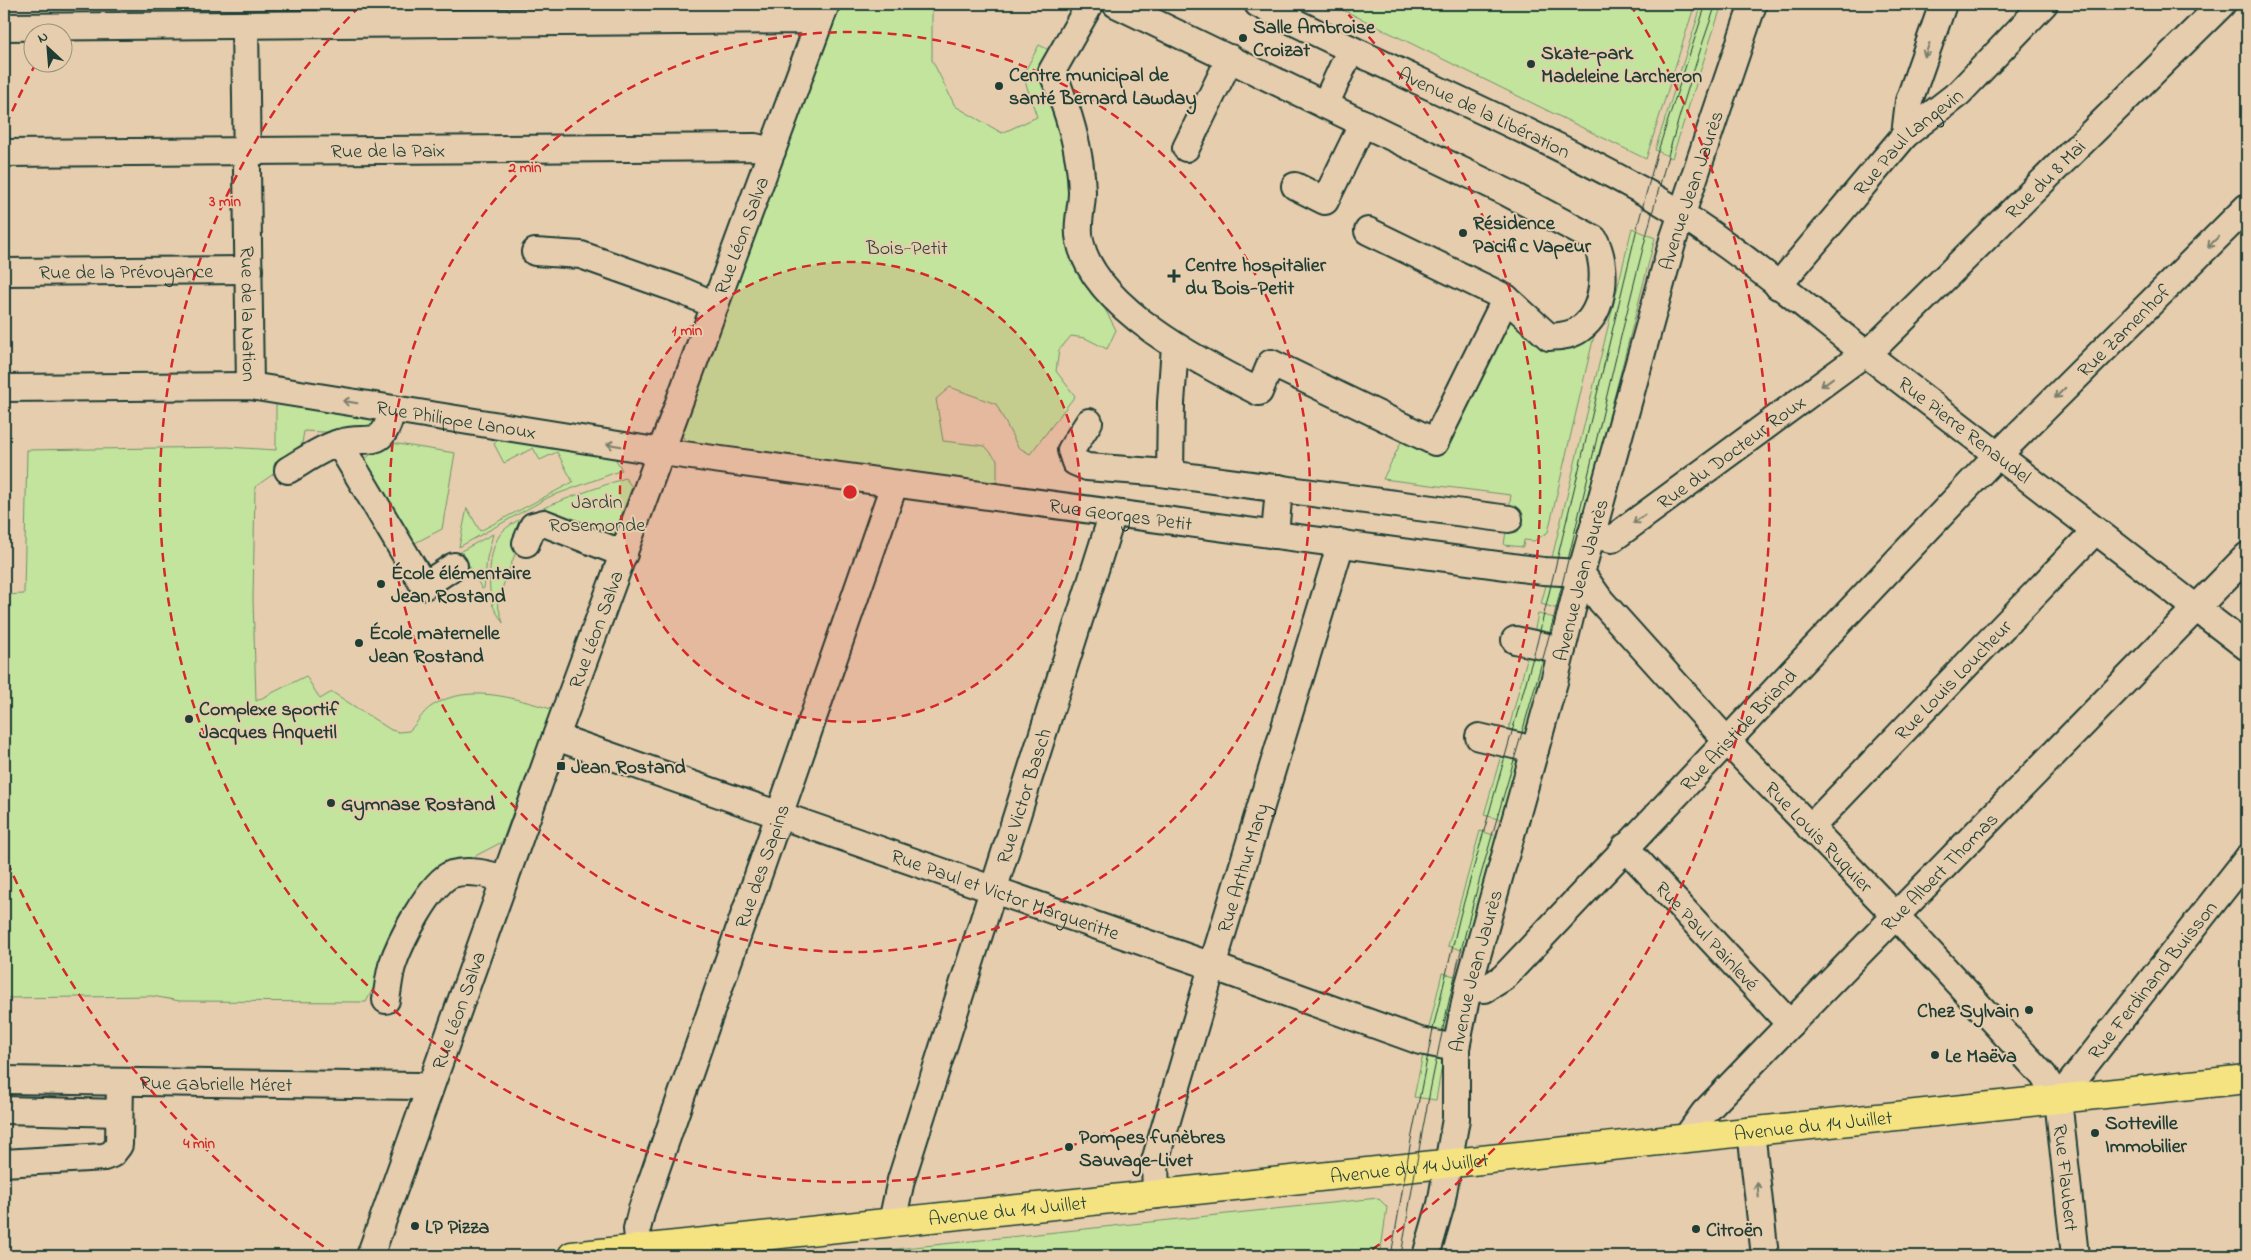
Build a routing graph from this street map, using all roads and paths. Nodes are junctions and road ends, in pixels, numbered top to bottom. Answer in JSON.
{"nodes":[{"id":1,"x":1090,"y":4,"type":"edge"},
{"id":2,"x":1116,"y":4,"type":"edge"},
{"id":3,"x":1258,"y":4,"type":"edge"},
{"id":4,"x":1753,"y":4,"type":"edge"},
{"id":5,"x":1943,"y":4,"type":"edge"},
{"id":6,"x":2044,"y":4,"type":"edge"},
{"id":7,"x":2222,"y":4,"type":"edge"},
{"id":8,"x":822,"y":13,"type":"edge"},
{"id":9,"x":194,"y":15,"type":"edge"},
{"id":10,"x":245,"y":25,"type":"junction"},
{"id":11,"x":4,"y":27,"type":"edge"},
{"id":12,"x":1350,"y":50,"type":"junction"},
{"id":13,"x":1230,"y":58,"type":"junction"},
{"id":14,"x":1325,"y":105,"type":"junction"},
{"id":15,"x":1363,"y":123,"type":"junction"},
{"id":16,"x":1905,"y":135,"type":"junction"},
{"id":17,"x":1186,"y":148,"type":"dead end"},
{"id":18,"x":772,"y":151,"type":"junction"},
{"id":19,"x":248,"y":152,"type":"junction"},
{"id":20,"x":4,"y":153,"type":"edge"},
{"id":21,"x":1295,"y":186,"type":"dead end"},
{"id":22,"x":2247,"y":207,"type":"edge"},
{"id":23,"x":1680,"y":215,"type":"junction"},
{"id":24,"x":1368,"y":231,"type":"dead end"},
{"id":25,"x":535,"y":252,"type":"dead end"},
{"id":26,"x":249,"y":270,"type":"junction"},
{"id":27,"x":4,"y":272,"type":"edge"},
{"id":28,"x":1778,"y":286,"type":"junction"},
{"id":29,"x":1506,"y":298,"type":"junction"},
{"id":30,"x":716,"y":305,"type":"junction"},
{"id":31,"x":1175,"y":346,"type":"junction"},
{"id":32,"x":1866,"y":353,"type":"junction"},
{"id":33,"x":250,"y":386,"type":"junction"},
{"id":34,"x":4,"y":388,"type":"edge"},
{"id":35,"x":392,"y":409,"type":"junction"},
{"id":36,"x":1089,"y":422,"type":"dead end"},
{"id":37,"x":339,"y":443,"type":"junction"},
{"id":38,"x":662,"y":452,"type":"junction"},
{"id":39,"x":2000,"y":454,"type":"junction"},
{"id":40,"x":288,"y":470,"type":"dead end"},
{"id":41,"x":1170,"y":474,"type":"junction"},
{"id":42,"x":894,"y":485,"type":"junction"},
{"id":43,"x":1279,"y":488,"type":"junction"},
{"id":44,"x":1113,"y":512,"type":"junction"},
{"id":45,"x":1509,"y":519,"type":"dead end"},
{"id":46,"x":2095,"y":531,"type":"junction"},
{"id":47,"x":1275,"y":534,"type":"junction"},
{"id":48,"x":1592,"y":535,"type":"junction"},
{"id":49,"x":526,"y":543,"type":"dead end"},
{"id":50,"x":1341,"y":543,"type":"junction"},
{"id":51,"x":624,"y":554,"type":"junction"},
{"id":52,"x":2247,"y":556,"type":"edge"},
{"id":53,"x":454,"y":566,"type":"dead end"},
{"id":54,"x":1581,"y":573,"type":"junction"},
{"id":55,"x":2196,"y":608,"type":"junction"},
{"id":56,"x":1515,"y":640,"type":"dead end"},
{"id":57,"x":2247,"y":647,"type":"edge"},
{"id":58,"x":1562,"y":650,"type":"junction"},
{"id":59,"x":556,"y":737,"type":"junction"},
{"id":60,"x":1479,"y":737,"type":"dead end"},
{"id":61,"x":1726,"y":740,"type":"junction"},
{"id":62,"x":1535,"y":750,"type":"junction"},
{"id":63,"x":780,"y":814,"type":"junction"},
{"id":64,"x":1810,"y":828,"type":"junction"},
{"id":65,"x":1625,"y":846,"type":"junction"},
{"id":66,"x":2247,"y":859,"type":"edge"},
{"id":67,"x":505,"y":879,"type":"junction"},
{"id":68,"x":993,"y":889,"type":"junction"},
{"id":69,"x":1895,"y":915,"type":"junction"},
{"id":70,"x":1212,"y":966,"type":"junction"},
{"id":71,"x":1468,"y":988,"type":"junction"},
{"id":72,"x":386,"y":1000,"type":"dead end"},
{"id":73,"x":1790,"y":1024,"type":"junction"},
{"id":74,"x":1456,"y":1048,"type":"junction"},
{"id":75,"x":2247,"y":1079,"type":"edge"},
{"id":76,"x":4,"y":1080,"type":"edge"},
{"id":77,"x":120,"y":1082,"type":"junction"},
{"id":78,"x":429,"y":1089,"type":"junction"},
{"id":79,"x":2058,"y":1099,"type":"junction"},
{"id":80,"x":4,"y":1110,"type":"edge"},
{"id":81,"x":119,"y":1113,"type":"junction"},
{"id":82,"x":1751,"y":1131,"type":"junction"},
{"id":83,"x":1686,"y":1138,"type":"junction"},
{"id":84,"x":4,"y":1163,"type":"edge"},
{"id":85,"x":1448,"y":1164,"type":"junction"},
{"id":86,"x":1156,"y":1194,"type":"junction"},
{"id":87,"x":892,"y":1222,"type":"junction"},
{"id":88,"x":638,"y":1249,"type":"junction"},
{"id":89,"x":370,"y":1256,"type":"edge"},
{"id":90,"x":572,"y":1256,"type":"edge"},
{"id":91,"x":1426,"y":1256,"type":"edge"},
{"id":92,"x":1765,"y":1256,"type":"edge"},
{"id":93,"x":2075,"y":1256,"type":"edge"}],
"edges":[{"from":1,"to":31,"type":"street"},
{"from":2,"to":13,"type":"street"},
{"from":3,"to":12,"type":"street","name":"Avenue de la Libération"},
{"from":4,"to":23,"type":"street","name":"Avenue Jean Jaurès"},
{"from":5,"to":16,"type":"street","one_way":true},
{"from":6,"to":16,"type":"street","name":"Rue Paul Langevin"},
{"from":7,"to":32,"type":"street","name":"Rue du 8 Mai"},
{"from":8,"to":10,"type":"street"},
{"from":8,"to":18,"type":"street","name":"Rue Léon Salva"},
{"from":9,"to":10,"type":"street"},
{"from":9,"to":11,"type":"street"},
{"from":10,"to":19,"type":"street","name":"Rue de la Nation"},
{"from":12,"to":14,"type":"street"},
{"from":12,"to":23,"type":"street","name":"Avenue de la Libération"},
{"from":13,"to":14,"type":"street"},
{"from":13,"to":17,"type":"street"},
{"from":14,"to":15,"type":"street"},
{"from":15,"to":21,"type":"street"},
{"from":15,"to":29,"type":"street"},
{"from":16,"to":28,"type":"street","name":"Rue Paul Langevin"},
{"from":18,"to":19,"type":"street","name":"Rue de la Paix"},
{"from":18,"to":30,"type":"street","name":"Rue Léon Salva"},
{"from":19,"to":20,"type":"street","name":"Rue de la Paix"},
{"from":19,"to":26,"type":"street","name":"Rue de la Nation"},
{"from":22,"to":39,"type":"street","name":"Rue Zamenhof","one_way":true},
{"from":23,"to":28,"type":"street","name":"Rue Pierre Renaudel"},
{"from":23,"to":48,"type":"street","name":"Avenue Jean Jaurès"},
{"from":24,"to":29,"type":"street"},
{"from":25,"to":30,"type":"street"},
{"from":26,"to":27,"type":"street","name":"Rue de la Prévoyance"},
{"from":26,"to":33,"type":"street","name":"Rue de la Nation"},
{"from":28,"to":32,"type":"street","name":"Rue Pierre Renaudel"},
{"from":29,"to":31,"type":"street"},
{"from":30,"to":38,"type":"street","name":"Rue Léon Salva"},
{"from":31,"to":41,"type":"street"},
{"from":32,"to":39,"type":"street","name":"Rue Pierre Renaudel"},
{"from":32,"to":48,"type":"street","name":"Rue du Docteur Roux","one_way":true},
{"from":33,"to":34,"type":"street","name":"Rue de la Nation"},
{"from":35,"to":33,"type":"street","name":"Rue Philippe Lanoux","one_way":true},
{"from":35,"to":37,"type":"street"},
{"from":38,"to":35,"type":"street","name":"Rue Philippe Lanoux","one_way":true},
{"from":36,"to":41,"type":"street"},
{"from":37,"to":40,"type":"street"},
{"from":37,"to":53,"type":"street"},
{"from":38,"to":42,"type":"street","name":"Rue Georges Petit"},
{"from":38,"to":51,"type":"street","name":"Rue Léon Salva"},
{"from":39,"to":46,"type":"street","name":"Rue Pierre Renaudel"},
{"from":39,"to":61,"type":"street","name":"Rue Aristide Briand"},
{"from":41,"to":43,"type":"street"},
{"from":42,"to":44,"type":"street","name":"Rue Georges Petit"},
{"from":42,"to":63,"type":"street","name":"Rue des Sapins"},
{"from":43,"to":45,"type":"street"},
{"from":43,"to":47,"type":"street"},
{"from":44,"to":47,"type":"street","name":"Rue Georges Petit"},
{"from":44,"to":68,"type":"street","name":"Rue Victor Basch"},
{"from":46,"to":55,"type":"street","name":"Rue Pierre Renaudel"},
{"from":46,"to":64,"type":"street","name":"Rue Louis Loucheur"},
{"from":47,"to":50,"type":"street","name":"Rue Georges Petit"},
{"from":48,"to":54,"type":"street","name":"Avenue Jean Jaurès"},
{"from":49,"to":51,"type":"street"},
{"from":50,"to":54,"type":"street","name":"Rue Georges Petit"},
{"from":50,"to":70,"type":"street","name":"Rue Arthur Mary"},
{"from":51,"to":59,"type":"street","name":"Rue Léon Salva"},
{"from":52,"to":55,"type":"street","name":"Rue Albert Thomas"},
{"from":54,"to":58,"type":"street","name":"Avenue Jean Jaurès"},
{"from":54,"to":61,"type":"street","name":"Rue Louis Ruquier"},
{"from":55,"to":57,"type":"street","name":"Rue Pierre Renaudel"},
{"from":55,"to":69,"type":"street","name":"Rue Albert Thomas"},
{"from":56,"to":58,"type":"street"},
{"from":58,"to":62,"type":"street","name":"Avenue Jean Jaurès"},
{"from":59,"to":63,"type":"street","name":"Rue Paul et Victor Margueritte"},
{"from":59,"to":67,"type":"street","name":"Rue Léon Salva"},
{"from":60,"to":62,"type":"street"},
{"from":61,"to":64,"type":"street","name":"Rue Louis Ruquier"},
{"from":61,"to":65,"type":"street","name":"Rue Aristide Briand"},
{"from":62,"to":71,"type":"street","name":"Avenue Jean Jaurès"},
{"from":63,"to":68,"type":"street","name":"Rue Paul et Victor Margueritte"},
{"from":63,"to":88,"type":"street","name":"Rue des Sapins"},
{"from":64,"to":69,"type":"street","name":"Rue Louis Ruquier"},
{"from":65,"to":71,"type":"street","name":"Rue Aristide Briand"},
{"from":65,"to":73,"type":"street","name":"Rue Paul Painlevé"},
{"from":66,"to":79,"type":"street","name":"Rue Ferdinand Buisson"},
{"from":67,"to":72,"type":"street"},
{"from":67,"to":78,"type":"street","name":"Rue Léon Salva"},
{"from":68,"to":70,"type":"street","name":"Rue Paul et Victor Margueritte"},
{"from":68,"to":87,"type":"street","name":"Rue Victor Basch"},
{"from":69,"to":73,"type":"street","name":"Rue Albert Thomas"},
{"from":69,"to":79,"type":"street","name":"Rue Louis Ruquier"},
{"from":70,"to":74,"type":"street","name":"Rue Paul et Victor Margueritte"},
{"from":70,"to":86,"type":"street","name":"Rue Arthur Mary"},
{"from":71,"to":74,"type":"street","name":"Avenue Jean Jaurès"},
{"from":73,"to":83,"type":"street","name":"Rue Albert Thomas"},
{"from":74,"to":85,"type":"street","name":"Avenue Jean Jaurès"},
{"from":75,"to":79,"type":"main road","name":"Avenue du 14 Juillet"},
{"from":76,"to":77,"type":"street","name":"Rue Gabrielle Méret"},
{"from":77,"to":78,"type":"street","name":"Rue Gabrielle Méret"},
{"from":77,"to":81,"type":"street"},
{"from":78,"to":89,"type":"street","name":"Rue Léon Salva"},
{"from":79,"to":82,"type":"main road","name":"Avenue du 14 Juillet"},
{"from":79,"to":93,"type":"street","name":"Rue Flaubert"},
{"from":80,"to":81,"type":"street"},
{"from":81,"to":84,"type":"street"},
{"from":82,"to":83,"type":"main road","name":"Avenue du 14 Juillet"},
{"from":92,"to":82,"type":"street","one_way":true},
{"from":83,"to":85,"type":"main road","name":"Avenue du 14 Juillet"},
{"from":85,"to":86,"type":"main road","name":"Avenue du 14 Juillet"},
{"from":85,"to":91,"type":"street","name":"Avenue Jean Jaurès"},
{"from":86,"to":87,"type":"main road","name":"Avenue du 14 Juillet"},
{"from":87,"to":88,"type":"main road","name":"Avenue du 14 Juillet"},
{"from":88,"to":90,"type":"main road","name":"Avenue du 14 Juillet"}]}
